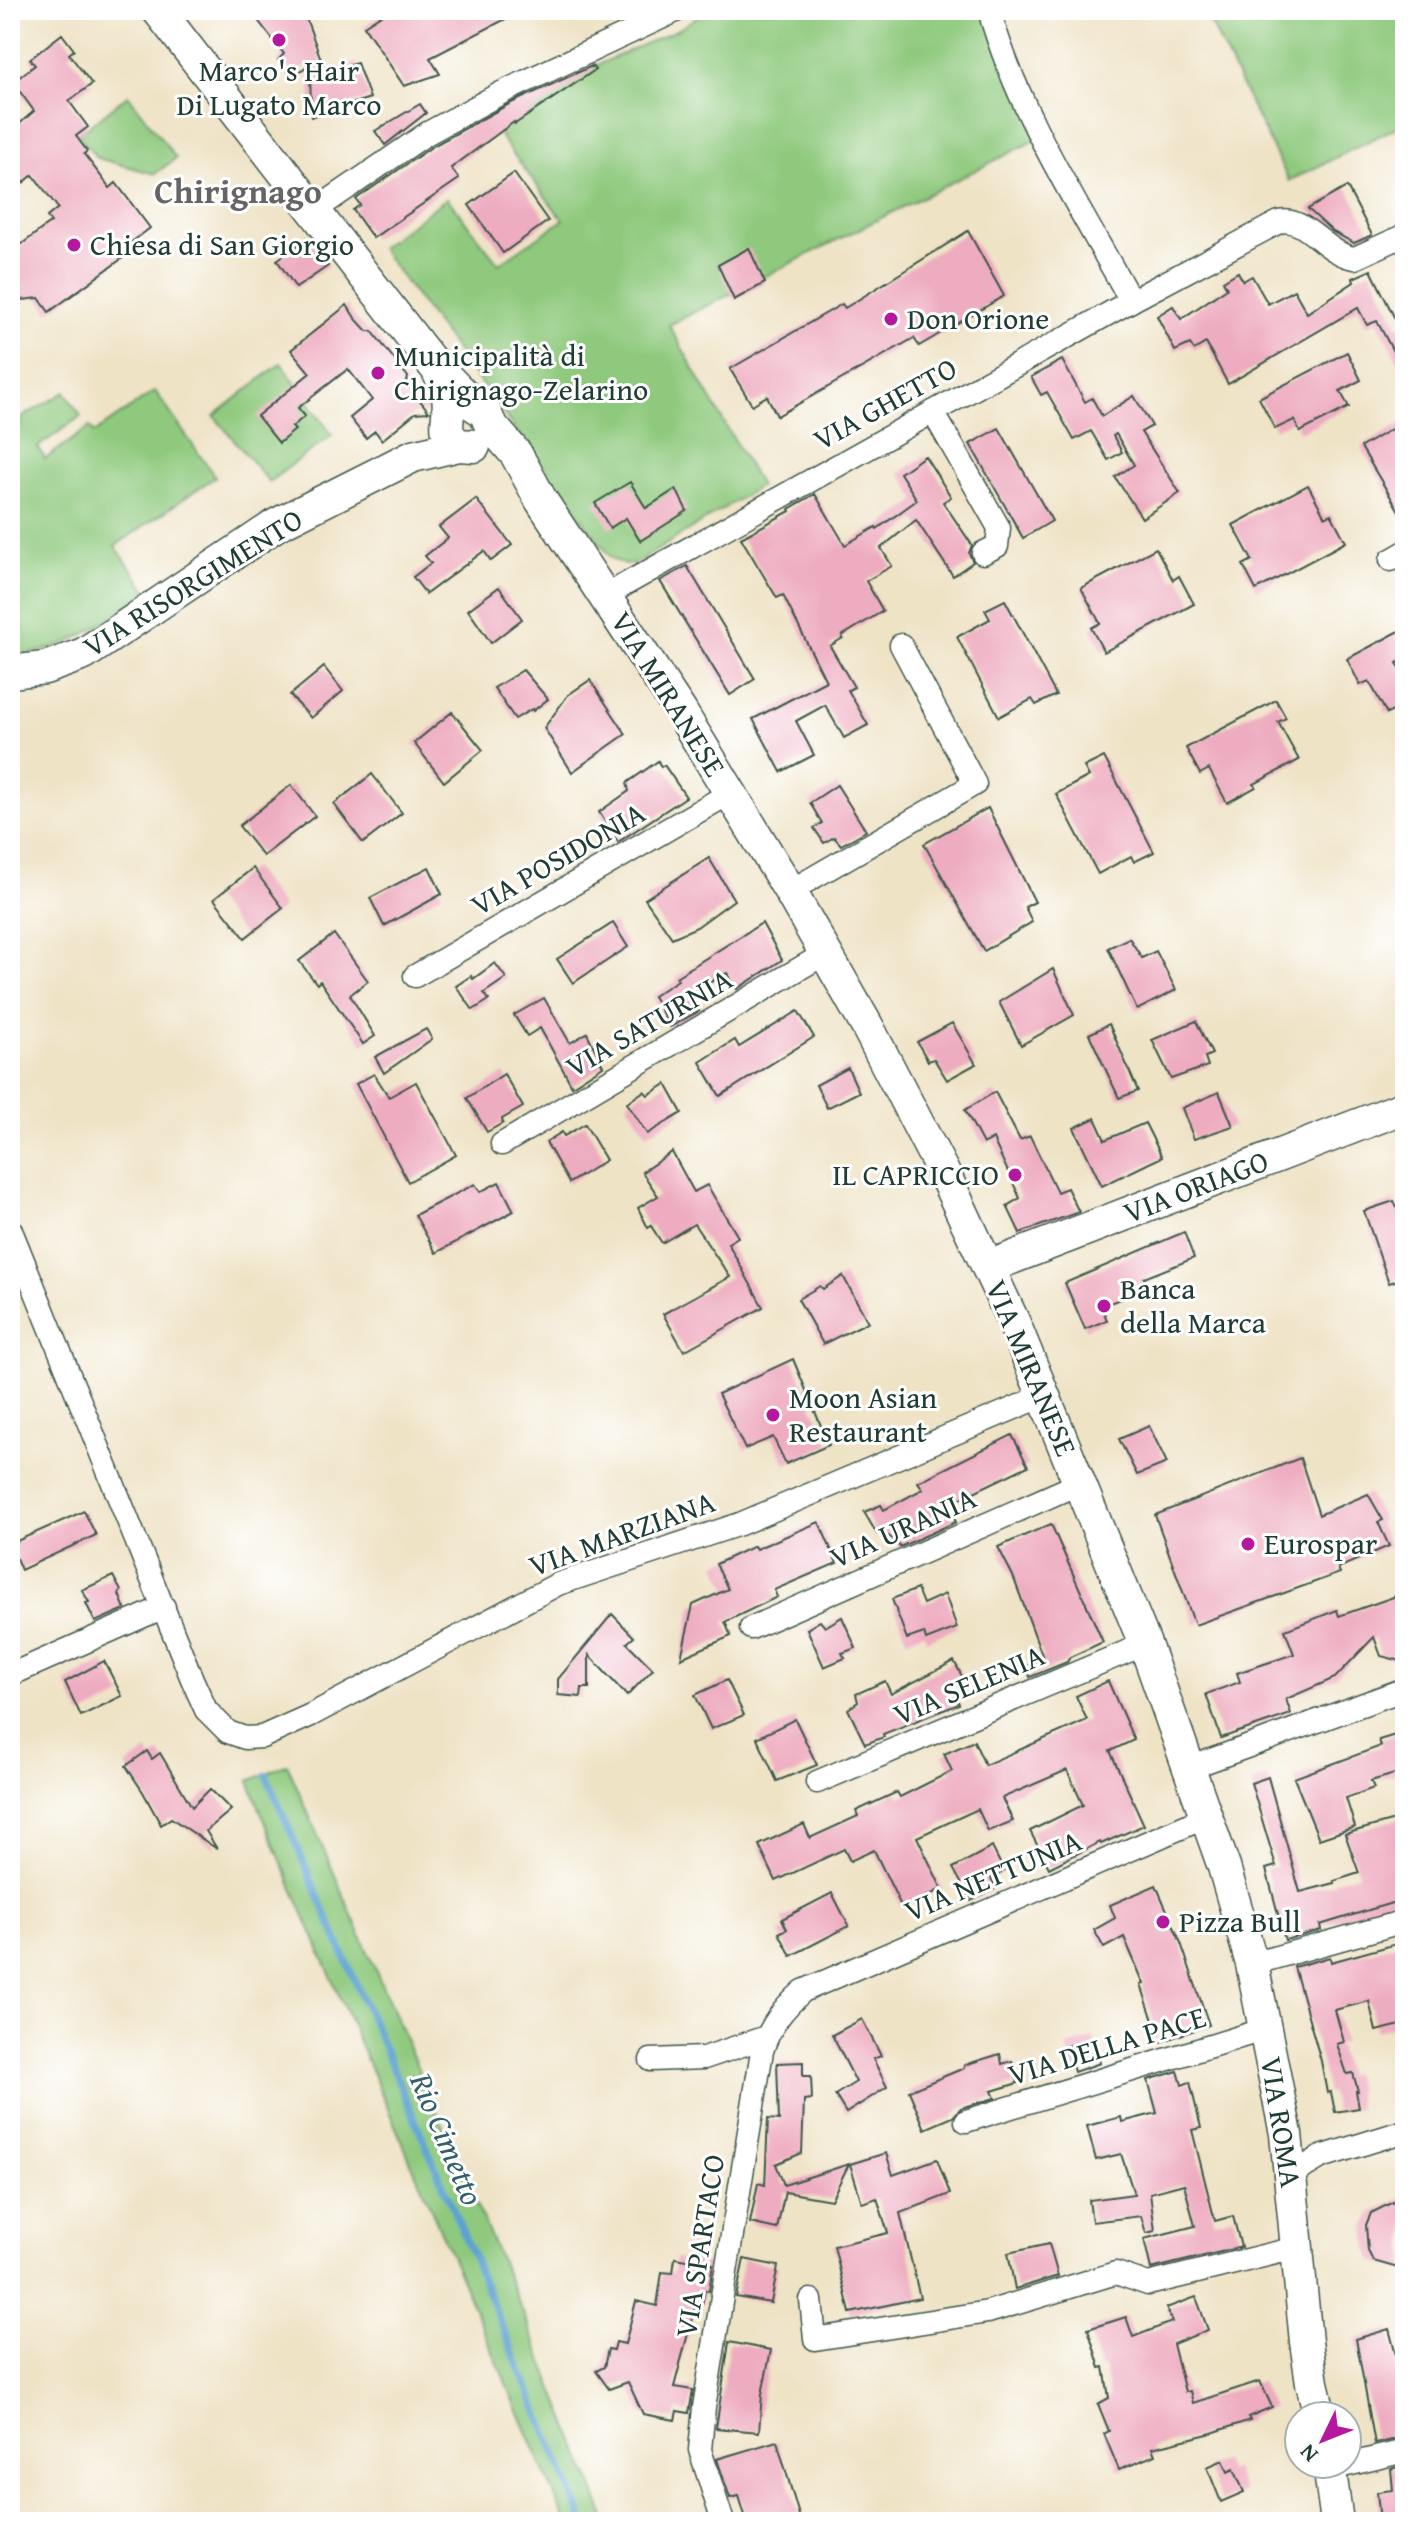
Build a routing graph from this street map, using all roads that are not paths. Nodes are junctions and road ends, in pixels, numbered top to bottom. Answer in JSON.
{"nodes":[{"id":1,"x":158,"y":10,"type":"edge"},
{"id":2,"x":678,"y":10,"type":"edge"},
{"id":3,"x":989,"y":10,"type":"edge"},
{"id":4,"x":314,"y":211,"type":"junction"},
{"id":5,"x":1405,"y":235,"type":"edge"},
{"id":6,"x":1131,"y":301,"type":"junction"},
{"id":7,"x":933,"y":412,"type":"junction"},
{"id":8,"x":465,"y":425,"type":"junction"},
{"id":9,"x":983,"y":553,"type":"dead end"},
{"id":10,"x":607,"y":597,"type":"junction"},
{"id":11,"x":901,"y":645,"type":"dead end"},
{"id":12,"x":10,"y":672,"type":"edge"},
{"id":13,"x":730,"y":793,"type":"junction"},
{"id":14,"x":790,"y":891,"type":"junction"},
{"id":15,"x":826,"y":953,"type":"junction"},
{"id":16,"x":415,"y":976,"type":"dead end"},
{"id":17,"x":1405,"y":1107,"type":"edge"},
{"id":18,"x":502,"y":1144,"type":"dead end"},
{"id":19,"x":10,"y":1228,"type":"edge"},
{"id":20,"x":988,"y":1267,"type":"junction"},
{"id":21,"x":1043,"y":1396,"type":"junction"},
{"id":22,"x":1080,"y":1483,"type":"junction"},
{"id":23,"x":164,"y":1607,"type":"junction"},
{"id":24,"x":751,"y":1628,"type":"dead end"},
{"id":25,"x":1145,"y":1644,"type":"junction"},
{"id":26,"x":10,"y":1675,"type":"edge"},
{"id":27,"x":1405,"y":1689,"type":"edge"},
{"id":28,"x":1189,"y":1768,"type":"junction"},
{"id":29,"x":817,"y":1782,"type":"dead end"},
{"id":30,"x":1206,"y":1817,"type":"junction"},
{"id":31,"x":1224,"y":1867,"type":"joint"},
{"id":32,"x":1405,"y":1921,"type":"edge"},
{"id":33,"x":1252,"y":1964,"type":"junction"},
{"id":34,"x":803,"y":1991,"type":"joint"},
{"id":35,"x":1266,"y":2029,"type":"junction"},
{"id":36,"x":766,"y":2037,"type":"junction"},
{"id":37,"x":651,"y":2060,"type":"dead end"},
{"id":38,"x":966,"y":2121,"type":"dead end"},
{"id":39,"x":1405,"y":2131,"type":"edge"},
{"id":40,"x":1291,"y":2175,"type":"junction"},
{"id":41,"x":1296,"y":2248,"type":"junction"},
{"id":42,"x":811,"y":2300,"type":"dead end"},
{"id":43,"x":1312,"y":2383,"type":"junction"},
{"id":44,"x":1310,"y":2400,"type":"edge"},
{"id":45,"x":1316,"y":2400,"type":"edge"},
{"id":46,"x":1405,"y":2451,"type":"edge"},
{"id":47,"x":1363,"y":2459,"type":"edge"},
{"id":48,"x":1322,"y":2480,"type":"edge"},
{"id":49,"x":1327,"y":2480,"type":"edge"},
{"id":50,"x":723,"y":2522,"type":"edge"},
{"id":51,"x":1318,"y":2522,"type":"edge"},
{"id":52,"x":1337,"y":2522,"type":"edge"}],
"edges":[{"from":1,"to":4,"type":"street","name":"VIA MIRANESE"},
{"from":2,"to":4,"type":"street"},
{"from":3,"to":6,"type":"street"},
{"from":4,"to":8,"type":"street","name":"VIA MIRANESE"},
{"from":5,"to":6,"type":"street","name":"VIA GHETTO"},
{"from":6,"to":7,"type":"street","name":"VIA GHETTO"},
{"from":7,"to":9,"type":"street"},
{"from":7,"to":10,"type":"street","name":"VIA GHETTO"},
{"from":8,"to":10,"type":"street","name":"VIA MIRANESE"},
{"from":8,"to":12,"type":"street","name":"VIA RISORGIMENTO"},
{"from":10,"to":13,"type":"street","name":"VIA MIRANESE"},
{"from":11,"to":14,"type":"street"},
{"from":13,"to":14,"type":"street","name":"VIA MIRANESE"},
{"from":13,"to":16,"type":"street","name":"VIA POSIDONIA"},
{"from":14,"to":15,"type":"street","name":"VIA MIRANESE"},
{"from":15,"to":18,"type":"street","name":"VIA SATURNIA"},
{"from":15,"to":20,"type":"street","name":"VIA MIRANESE"},
{"from":17,"to":20,"type":"street","name":"VIA ORIAGO"},
{"from":19,"to":23,"type":"street","name":"VIA MARZIANA"},
{"from":20,"to":21,"type":"street","name":"VIA MIRANESE"},
{"from":21,"to":22,"type":"street","name":"VIA MIRANESE"},
{"from":21,"to":23,"type":"street","name":"VIA MARZIANA"},
{"from":22,"to":24,"type":"street","name":"VIA URANIA"},
{"from":22,"to":25,"type":"street","name":"VIA MIRANESE"},
{"from":23,"to":26,"type":"street"},
{"from":25,"to":28,"type":"street","name":"VIA MIRANESE"},
{"from":25,"to":29,"type":"street","name":"VIA SELENIA"},
{"from":27,"to":28,"type":"street"},
{"from":28,"to":30,"type":"street","name":"VIA MIRANESE"},
{"from":30,"to":31,"type":"street","name":"VIA MIRANESE"},
{"from":30,"to":34,"type":"street","name":"VIA NETTUNIA"},
{"from":31,"to":33,"type":"street","name":"VIA ROMA"},
{"from":32,"to":33,"type":"street"},
{"from":33,"to":35,"type":"street","name":"VIA ROMA"},
{"from":34,"to":36,"type":"street","name":"VIA SPARTACO"},
{"from":35,"to":38,"type":"street","name":"VIA DELLA PACE"},
{"from":35,"to":40,"type":"street","name":"VIA ROMA"},
{"from":36,"to":37,"type":"street"},
{"from":36,"to":50,"type":"street","name":"VIA SPARTACO"},
{"from":39,"to":40,"type":"street"},
{"from":40,"to":41,"type":"street","name":"VIA ROMA"},
{"from":41,"to":42,"type":"street"},
{"from":41,"to":43,"type":"street","name":"VIA ROMA"},
{"from":43,"to":44,"type":"street","name":"VIA ROMA"},
{"from":43,"to":45,"type":"street","name":"VIA ROMA"},
{"from":46,"to":47,"type":"street"},
{"from":48,"to":51,"type":"street"},
{"from":49,"to":52,"type":"street"}]}
